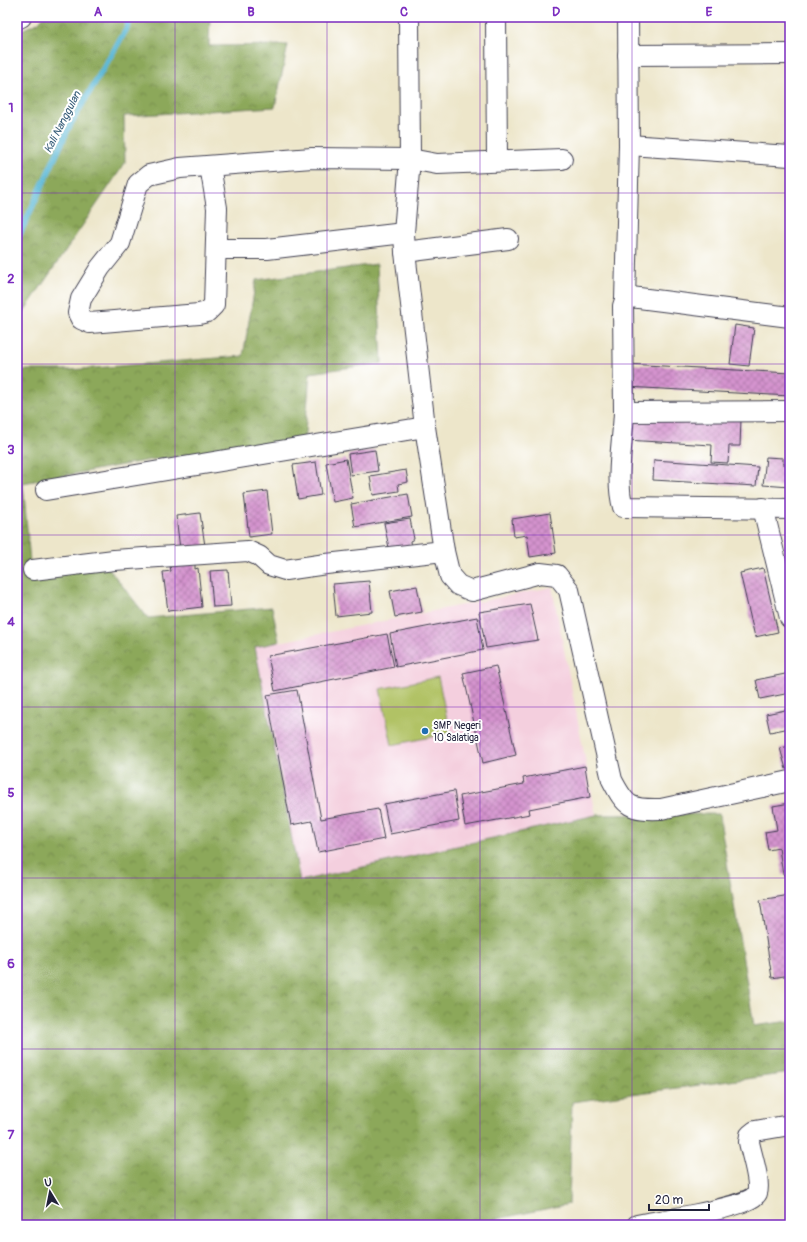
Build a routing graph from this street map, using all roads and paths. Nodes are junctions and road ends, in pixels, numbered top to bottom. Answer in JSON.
{"nodes":[{"id":1,"x":21,"y":17,"type":"edge"},
{"id":2,"x":409,"y":17,"type":"edge"},
{"id":3,"x":496,"y":17,"type":"edge"},
{"id":4,"x":628,"y":17,"type":"edge"},
{"id":5,"x":17,"y":19,"type":"edge"},
{"id":6,"x":790,"y":54,"type":"edge"},
{"id":7,"x":628,"y":55,"type":"junction"},
{"id":8,"x":629,"y":145,"type":"junction"},
{"id":9,"x":790,"y":156,"type":"edge"},
{"id":10,"x":410,"y":159,"type":"junction"},
{"id":11,"x":562,"y":159,"type":"dead end"},
{"id":12,"x":497,"y":161,"type":"junction"},
{"id":13,"x":210,"y":166,"type":"junction"},
{"id":14,"x":508,"y":239,"type":"dead end"},
{"id":15,"x":404,"y":242,"type":"junction"},
{"id":16,"x":216,"y":249,"type":"junction"},
{"id":17,"x":625,"y":300,"type":"junction"},
{"id":18,"x":790,"y":317,"type":"edge"},
{"id":19,"x":790,"y":411,"type":"edge"},
{"id":20,"x":624,"y":412,"type":"junction"},
{"id":21,"x":426,"y":427,"type":"junction"},
{"id":22,"x":46,"y":490,"type":"dead end"},
{"id":23,"x":764,"y":508,"type":"junction"},
{"id":24,"x":790,"y":509,"type":"edge"},
{"id":25,"x":444,"y":550,"type":"junction"},
{"id":26,"x":33,"y":570,"type":"dead end"},
{"id":27,"x":790,"y":618,"type":"edge"},
{"id":28,"x":790,"y":781,"type":"edge"},
{"id":29,"x":790,"y":1125,"type":"edge"},
{"id":30,"x":637,"y":1225,"type":"edge"}],
"edges":[{"from":1,"to":5,"type":"street"},
{"from":2,"to":10,"type":"street"},
{"from":3,"to":12,"type":"street"},
{"from":4,"to":7,"type":"street"},
{"from":6,"to":7,"type":"street"},
{"from":7,"to":8,"type":"street"},
{"from":8,"to":9,"type":"street"},
{"from":8,"to":17,"type":"street"},
{"from":10,"to":12,"type":"street"},
{"from":10,"to":13,"type":"street"},
{"from":10,"to":15,"type":"street"},
{"from":11,"to":12,"type":"street"},
{"from":13,"to":16,"type":"street"},
{"from":13,"to":16,"type":"street"},
{"from":14,"to":15,"type":"street"},
{"from":15,"to":16,"type":"street"},
{"from":15,"to":21,"type":"street"},
{"from":17,"to":18,"type":"street"},
{"from":17,"to":20,"type":"street"},
{"from":19,"to":20,"type":"street"},
{"from":20,"to":23,"type":"street"},
{"from":21,"to":22,"type":"street"},
{"from":21,"to":25,"type":"street"},
{"from":23,"to":24,"type":"street"},
{"from":23,"to":27,"type":"street"},
{"from":25,"to":26,"type":"street"},
{"from":25,"to":28,"type":"street"},
{"from":29,"to":30,"type":"street"}]}
